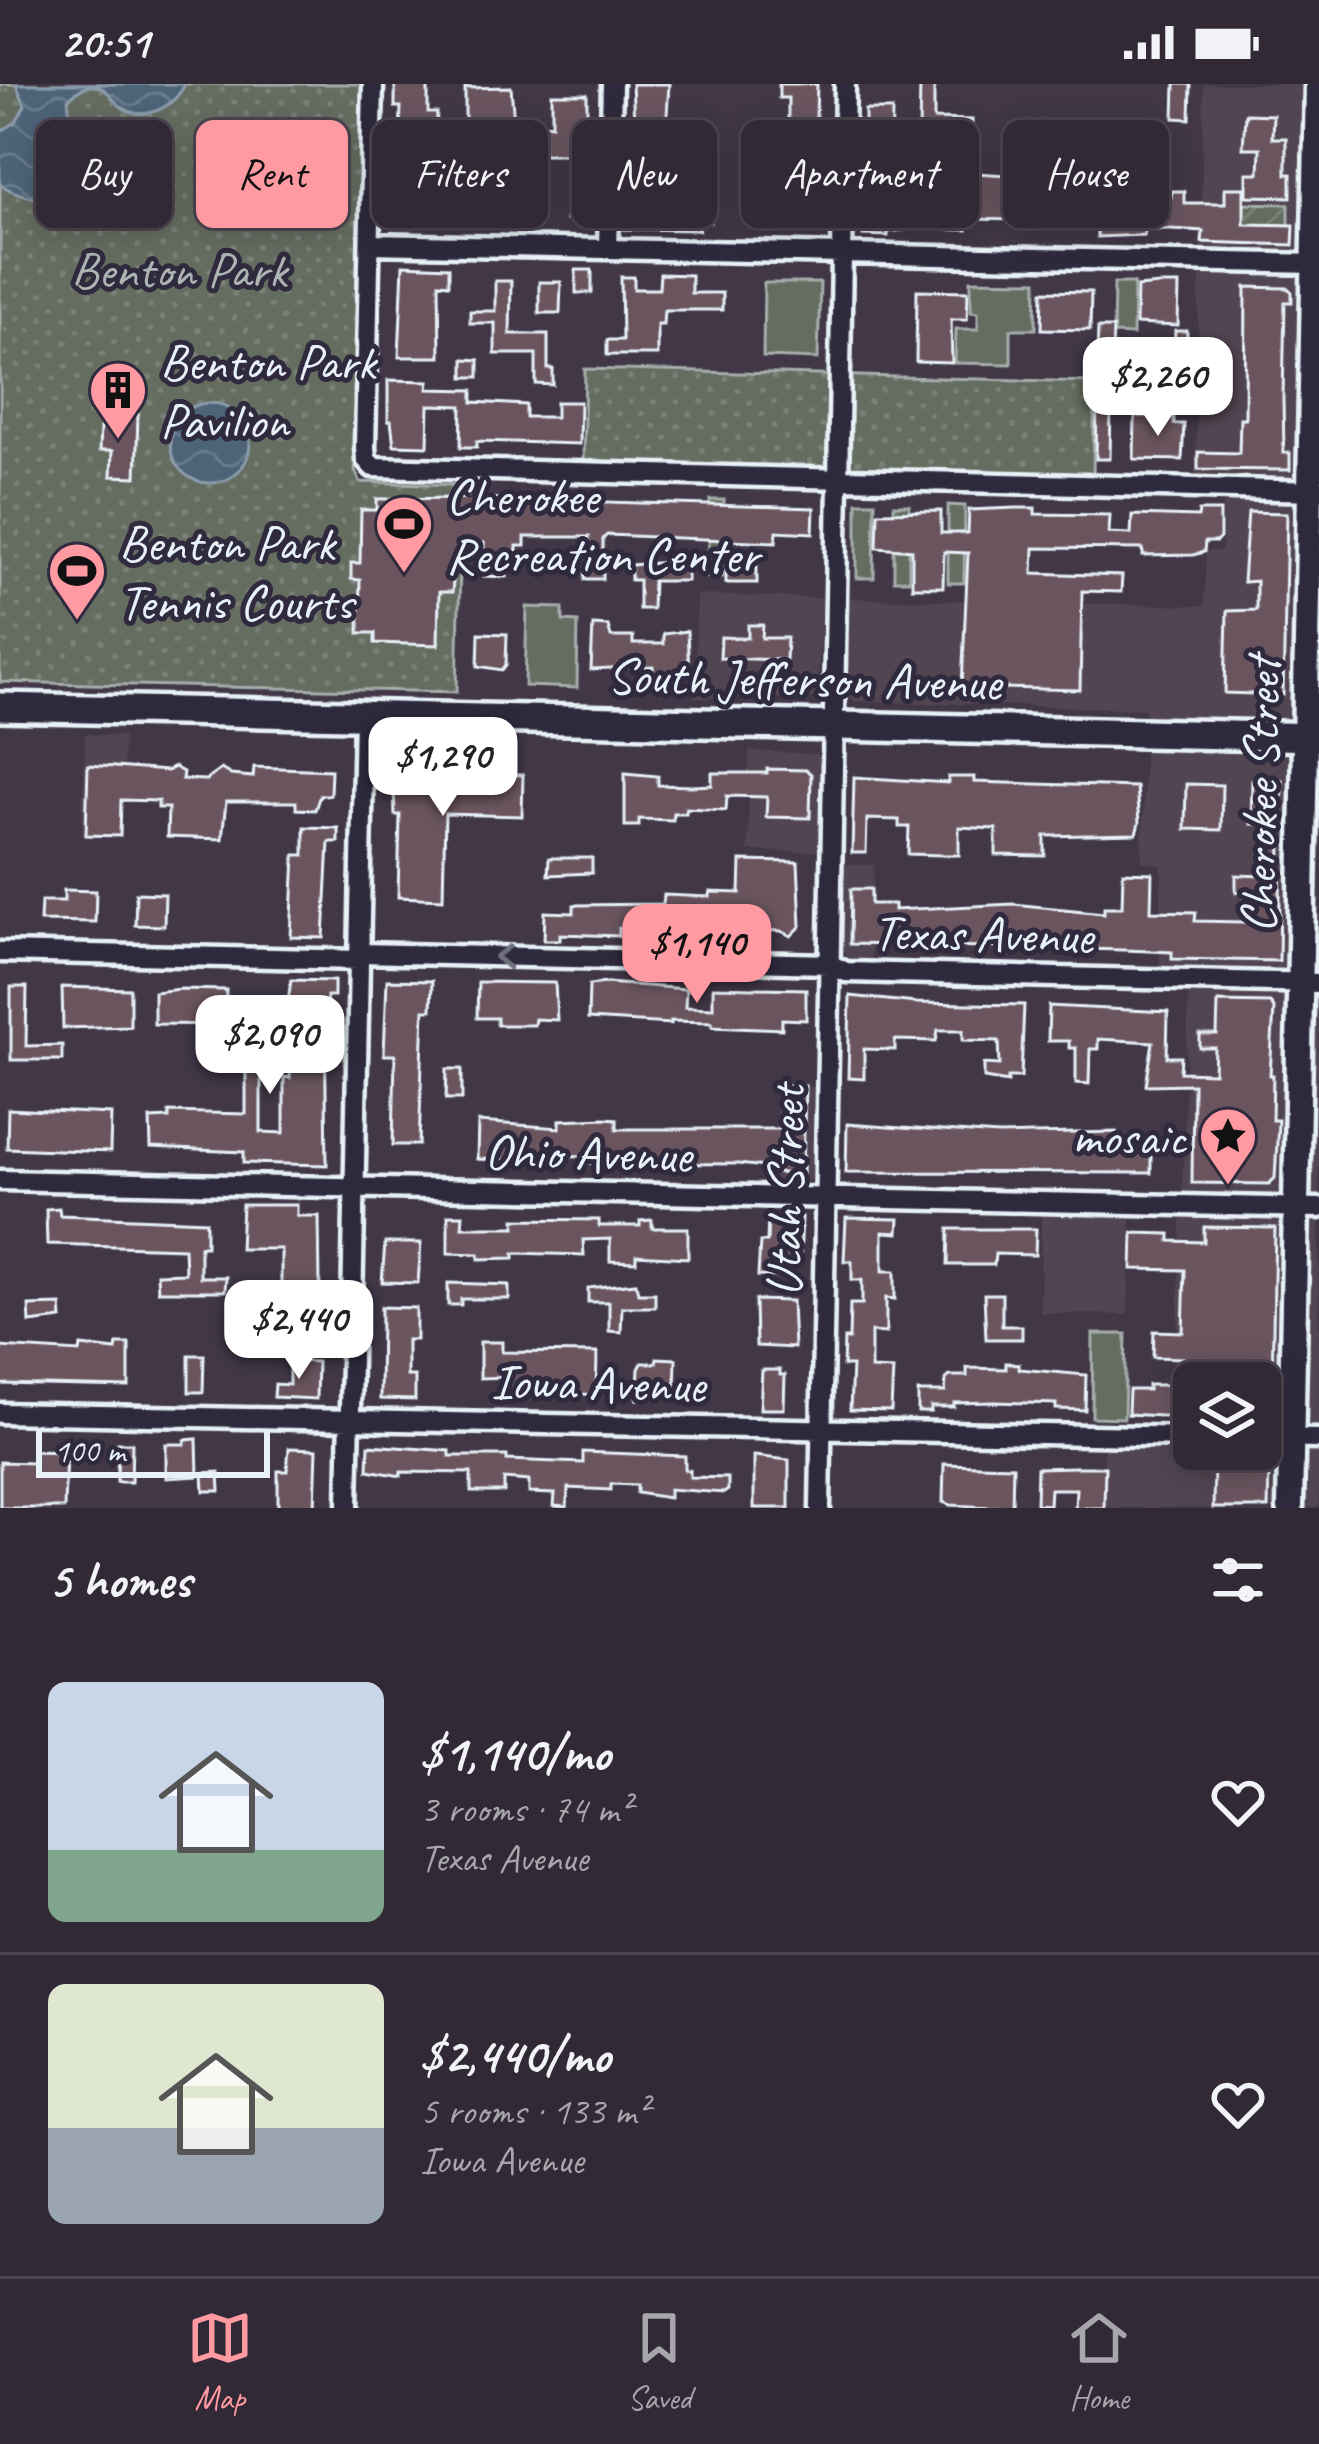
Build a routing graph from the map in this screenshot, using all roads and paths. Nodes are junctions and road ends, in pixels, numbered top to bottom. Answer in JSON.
{"nodes":[{"id":1,"x":373,"y":84,"type":"edge"},
{"id":2,"x":613,"y":84,"type":"edge"},
{"id":3,"x":845,"y":84,"type":"edge"},
{"id":4,"x":1318,"y":84,"type":"edge"},
{"id":5,"x":370,"y":244,"type":"junction"},
{"id":6,"x":608,"y":249,"type":"junction"},
{"id":7,"x":842,"y":254,"type":"junction"},
{"id":8,"x":1317,"y":264,"type":"edge"},
{"id":9,"x":838,"y":479,"type":"junction"},
{"id":10,"x":1315,"y":491,"type":"edge"},
{"id":11,"x":0,"y":707,"type":"edge"},
{"id":12,"x":364,"y":716,"type":"junction"},
{"id":13,"x":833,"y":727,"type":"junction"},
{"id":14,"x":1312,"y":737,"type":"edge"},
{"id":15,"x":0,"y":952,"type":"edge"},
{"id":16,"x":359,"y":957,"type":"junction"},
{"id":17,"x":830,"y":964,"type":"junction"},
{"id":18,"x":1310,"y":983,"type":"edge"},
{"id":19,"x":0,"y":1180,"type":"edge"},
{"id":20,"x":355,"y":1190,"type":"junction"},
{"id":21,"x":826,"y":1199,"type":"junction"},
{"id":22,"x":1307,"y":1208,"type":"edge"},
{"id":23,"x":0,"y":1413,"type":"edge"},
{"id":24,"x":350,"y":1419,"type":"junction"},
{"id":25,"x":821,"y":1429,"type":"junction"},
{"id":26,"x":1173,"y":1437,"type":"edge"},
{"id":27,"x":1281,"y":1439,"type":"edge"},
{"id":28,"x":1291,"y":1439,"type":"junction"},
{"id":29,"x":1319,"y":1439,"type":"edge"},
{"id":30,"x":348,"y":1508,"type":"edge"},
{"id":31,"x":820,"y":1508,"type":"edge"},
{"id":32,"x":1290,"y":1508,"type":"edge"}],
"edges":[{"from":1,"to":5,"type":"street"},
{"from":2,"to":6,"type":"street"},
{"from":3,"to":7,"type":"street","name":"Utah Street"},
{"from":4,"to":8,"type":"street","name":"Cherokee Street"},
{"from":5,"to":6,"type":"street"},
{"from":5,"to":9,"type":"street"},
{"from":6,"to":7,"type":"street"},
{"from":7,"to":8,"type":"street"},
{"from":7,"to":9,"type":"street","name":"Utah Street"},
{"from":8,"to":10,"type":"street","name":"Cherokee Street"},
{"from":9,"to":10,"type":"street"},
{"from":9,"to":13,"type":"street","name":"Utah Street"},
{"from":10,"to":14,"type":"street","name":"Cherokee Street"},
{"from":11,"to":12,"type":"main road","name":"South Jefferson Avenue"},
{"from":12,"to":13,"type":"main road","name":"South Jefferson Avenue"},
{"from":12,"to":16,"type":"street"},
{"from":13,"to":14,"type":"main road","name":"South Jefferson Avenue"},
{"from":13,"to":17,"type":"street","name":"Utah Street"},
{"from":14,"to":18,"type":"street","name":"Cherokee Street"},
{"from":15,"to":16,"type":"street","name":"Texas Avenue"},
{"from":17,"to":16,"type":"street","name":"Texas Avenue","one_way":true},
{"from":16,"to":20,"type":"street"},
{"from":17,"to":18,"type":"street","name":"Texas Avenue"},
{"from":17,"to":21,"type":"street","name":"Utah Street"},
{"from":18,"to":22,"type":"street","name":"Cherokee Street"},
{"from":19,"to":20,"type":"street","name":"Ohio Avenue"},
{"from":20,"to":21,"type":"street","name":"Ohio Avenue"},
{"from":20,"to":24,"type":"street"},
{"from":21,"to":22,"type":"street","name":"Ohio Avenue"},
{"from":21,"to":25,"type":"street","name":"Utah Street"},
{"from":22,"to":28,"type":"street","name":"Cherokee Street"},
{"from":23,"to":24,"type":"street","name":"Iowa Avenue"},
{"from":24,"to":25,"type":"street","name":"Iowa Avenue"},
{"from":24,"to":30,"type":"street"},
{"from":25,"to":26,"type":"street","name":"Iowa Avenue"},
{"from":25,"to":31,"type":"street","name":"Utah Street"},
{"from":27,"to":28,"type":"street"},
{"from":28,"to":29,"type":"street"},
{"from":28,"to":32,"type":"street","name":"Cherokee Street"}]}
